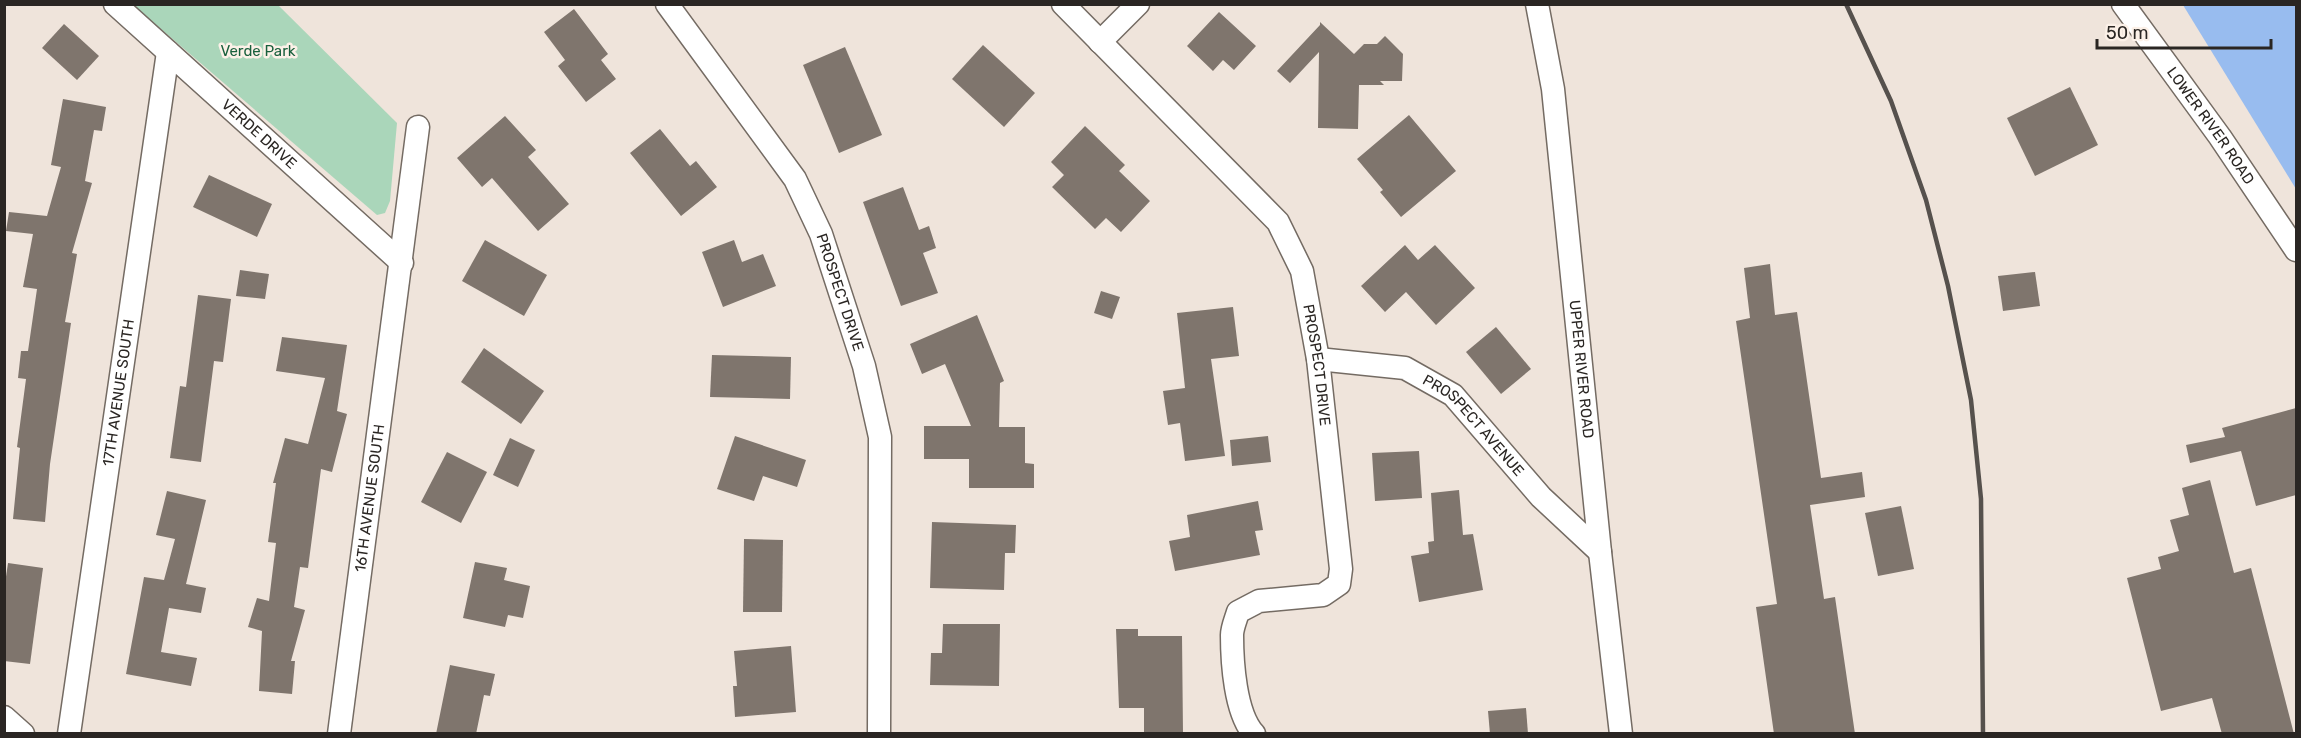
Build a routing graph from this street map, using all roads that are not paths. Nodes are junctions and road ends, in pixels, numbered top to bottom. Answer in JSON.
{"nodes":[{"id":1,"x":115,"y":4,"type":"edge"},
{"id":2,"x":668,"y":4,"type":"edge"},
{"id":3,"x":1063,"y":4,"type":"edge"},
{"id":4,"x":1138,"y":4,"type":"edge"},
{"id":5,"x":1537,"y":4,"type":"edge"},
{"id":6,"x":2123,"y":4,"type":"edge"},
{"id":7,"x":1100,"y":42,"type":"junction"},
{"id":8,"x":168,"y":52,"type":"junction"},
{"id":9,"x":418,"y":127,"type":"dead end"},
{"id":10,"x":2296,"y":250,"type":"edge"},
{"id":11,"x":402,"y":263,"type":"junction"},
{"id":12,"x":1318,"y":358,"type":"junction"},
{"id":13,"x":1600,"y":552,"type":"junction"},
{"id":14,"x":4,"y":717,"type":"edge"},
{"id":15,"x":23,"y":734,"type":"edge"},
{"id":16,"x":69,"y":734,"type":"edge"},
{"id":17,"x":339,"y":734,"type":"edge"},
{"id":18,"x":879,"y":734,"type":"edge"},
{"id":19,"x":1254,"y":734,"type":"edge"},
{"id":20,"x":1621,"y":734,"type":"edge"}],
"edges":[{"from":1,"to":8,"type":"street","name":"VERDE DRIVE"},
{"from":2,"to":18,"type":"street","name":"PROSPECT DRIVE"},
{"from":3,"to":7,"type":"street","name":"PROSPECT DRIVE"},
{"from":4,"to":7,"type":"street"},
{"from":5,"to":13,"type":"street","name":"UPPER RIVER ROAD"},
{"from":6,"to":10,"type":"street","name":"LOWER RIVER ROAD"},
{"from":7,"to":12,"type":"street","name":"PROSPECT DRIVE"},
{"from":8,"to":11,"type":"street","name":"VERDE DRIVE"},
{"from":8,"to":16,"type":"street","name":"17TH AVENUE SOUTH"},
{"from":9,"to":11,"type":"street","name":"16TH AVENUE SOUTH"},
{"from":11,"to":17,"type":"street","name":"16TH AVENUE SOUTH"},
{"from":12,"to":13,"type":"street","name":"PROSPECT AVENUE"},
{"from":12,"to":19,"type":"street","name":"PROSPECT DRIVE"},
{"from":13,"to":20,"type":"street","name":"UPPER RIVER ROAD"},
{"from":14,"to":15,"type":"street"}]}
